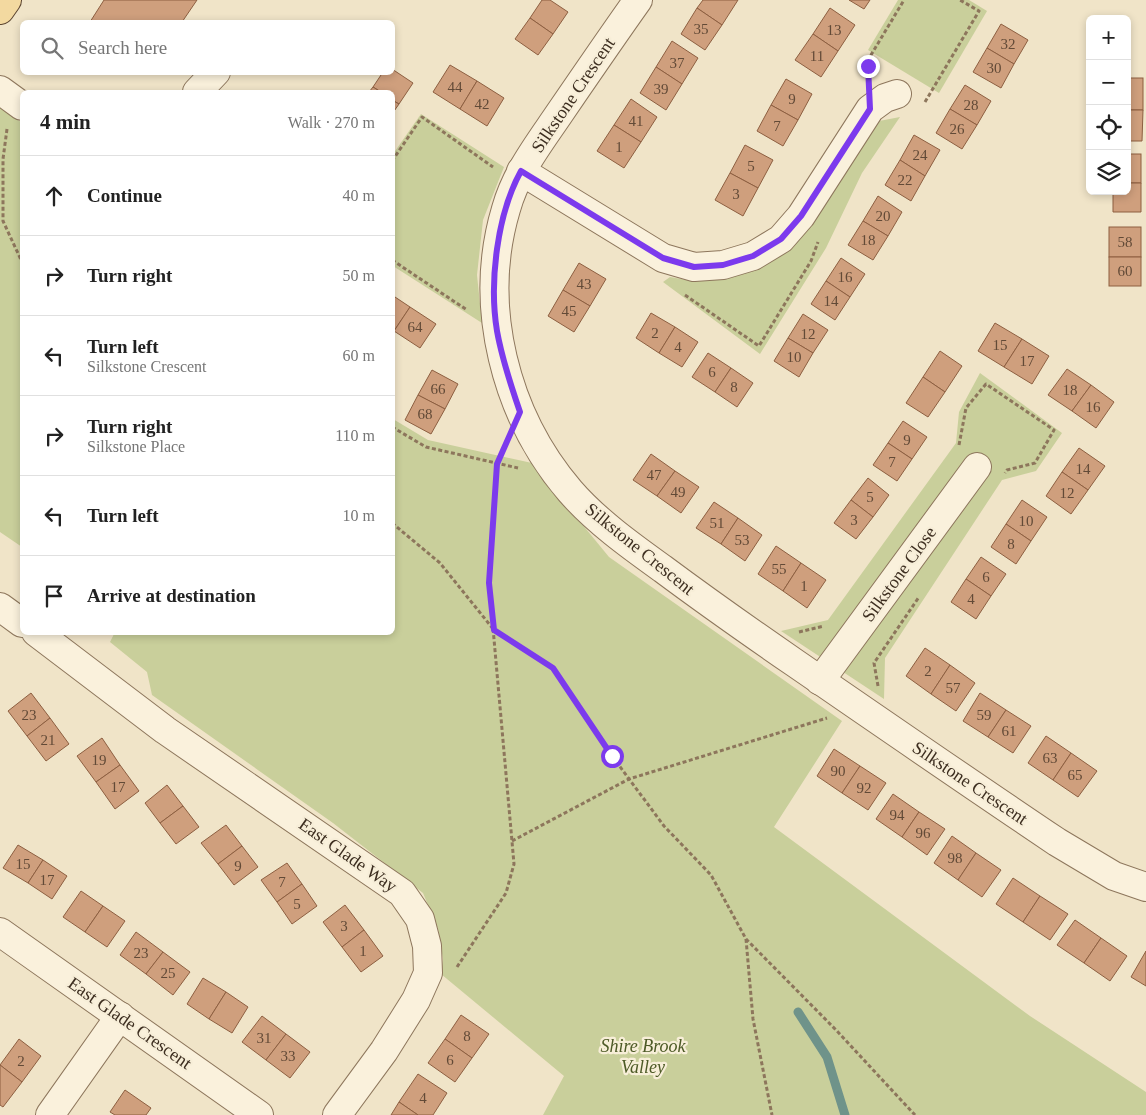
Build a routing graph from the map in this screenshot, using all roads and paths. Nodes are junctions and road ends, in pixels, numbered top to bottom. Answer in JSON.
{"nodes":[{"id":1,"x":7,"y":0,"type":"edge"},
{"id":2,"x":638,"y":0,"type":"edge"},
{"id":3,"x":904,"y":0,"type":"edge"},
{"id":4,"x":0,"y":10,"type":"edge"},
{"id":5,"x":213,"y":75,"type":"edge"},
{"id":6,"x":0,"y":90,"type":"edge"},
{"id":7,"x":199,"y":90,"type":"edge"},
{"id":8,"x":897,"y":94,"type":"dead end"},
{"id":9,"x":870,"y":109,"type":"junction"},
{"id":10,"x":15,"y":116,"type":"edge"},
{"id":11,"x":395,"y":157,"type":"edge"},
{"id":12,"x":518,"y":176,"type":"junction"},
{"id":13,"x":20,"y":258,"type":"edge"},
{"id":14,"x":395,"y":262,"type":"edge"},
{"id":15,"x":497,"y":329,"type":"junction"},
{"id":16,"x":520,"y":412,"type":"junction"},
{"id":17,"x":395,"y":429,"type":"edge"},
{"id":18,"x":497,"y":464,"type":"junction"},
{"id":19,"x":977,"y":467,"type":"dead end"},
{"id":20,"x":560,"y":477,"type":"junction"},
{"id":21,"x":395,"y":526,"type":"edge"},
{"id":22,"x":0,"y":606,"type":"edge"},
{"id":23,"x":20,"y":621,"type":"edge"},
{"id":24,"x":494,"y":630,"type":"junction"},
{"id":25,"x":40,"y":635,"type":"edge"},
{"id":26,"x":820,"y":681,"type":"junction"},
{"id":27,"x":844,"y":697,"type":"junction"},
{"id":28,"x":629,"y":779,"type":"junction"},
{"id":29,"x":512,"y":841,"type":"junction"},
{"id":30,"x":1146,"y":887,"type":"edge"},
{"id":31,"x":0,"y":932,"type":"edge"},
{"id":32,"x":746,"y":939,"type":"junction"},
{"id":33,"x":454,"y":972,"type":"dead end"},
{"id":34,"x":120,"y":1016,"type":"junction"},
{"id":35,"x":50,"y":1115,"type":"edge"},
{"id":36,"x":259,"y":1115,"type":"edge"},
{"id":37,"x":337,"y":1115,"type":"edge"},
{"id":38,"x":772,"y":1115,"type":"edge"},
{"id":39,"x":915,"y":1115,"type":"edge"}],
"edges":[{"from":1,"to":4,"type":"main road"},
{"from":2,"to":12,"type":"street","name":"Silkstone Crescent"},
{"from":3,"to":9,"type":"path"},
{"from":5,"to":7,"type":"street"},
{"from":6,"to":10,"type":"street"},
{"from":8,"to":9,"type":"street"},
{"from":9,"to":12,"type":"street"},
{"from":10,"to":13,"type":"path"},
{"from":11,"to":12,"type":"path"},
{"from":12,"to":15,"type":"street","name":"Silkstone Crescent"},
{"from":14,"to":15,"type":"path"},
{"from":15,"to":16,"type":"street","name":"Silkstone Crescent"},
{"from":16,"to":18,"type":"path"},
{"from":16,"to":20,"type":"street","name":"Silkstone Crescent"},
{"from":17,"to":18,"type":"path"},
{"from":18,"to":20,"type":"path"},
{"from":18,"to":24,"type":"path"},
{"from":19,"to":26,"type":"street","name":"Silkstone Close"},
{"from":20,"to":26,"type":"street","name":"Silkstone Crescent"},
{"from":21,"to":24,"type":"path"},
{"from":22,"to":23,"type":"street"},
{"from":24,"to":28,"type":"path"},
{"from":24,"to":29,"type":"path"},
{"from":25,"to":37,"type":"street","name":"East Glade Way"},
{"from":26,"to":27,"type":"street","name":"Silkstone Crescent"},
{"from":27,"to":28,"type":"path"},
{"from":27,"to":30,"type":"street","name":"Silkstone Crescent"},
{"from":28,"to":29,"type":"path"},
{"from":28,"to":32,"type":"path"},
{"from":29,"to":33,"type":"path"},
{"from":31,"to":34,"type":"street","name":"East Glade Crescent"},
{"from":32,"to":38,"type":"path"},
{"from":32,"to":39,"type":"path"},
{"from":34,"to":35,"type":"street"},
{"from":34,"to":36,"type":"street","name":"East Glade Crescent"}]}
